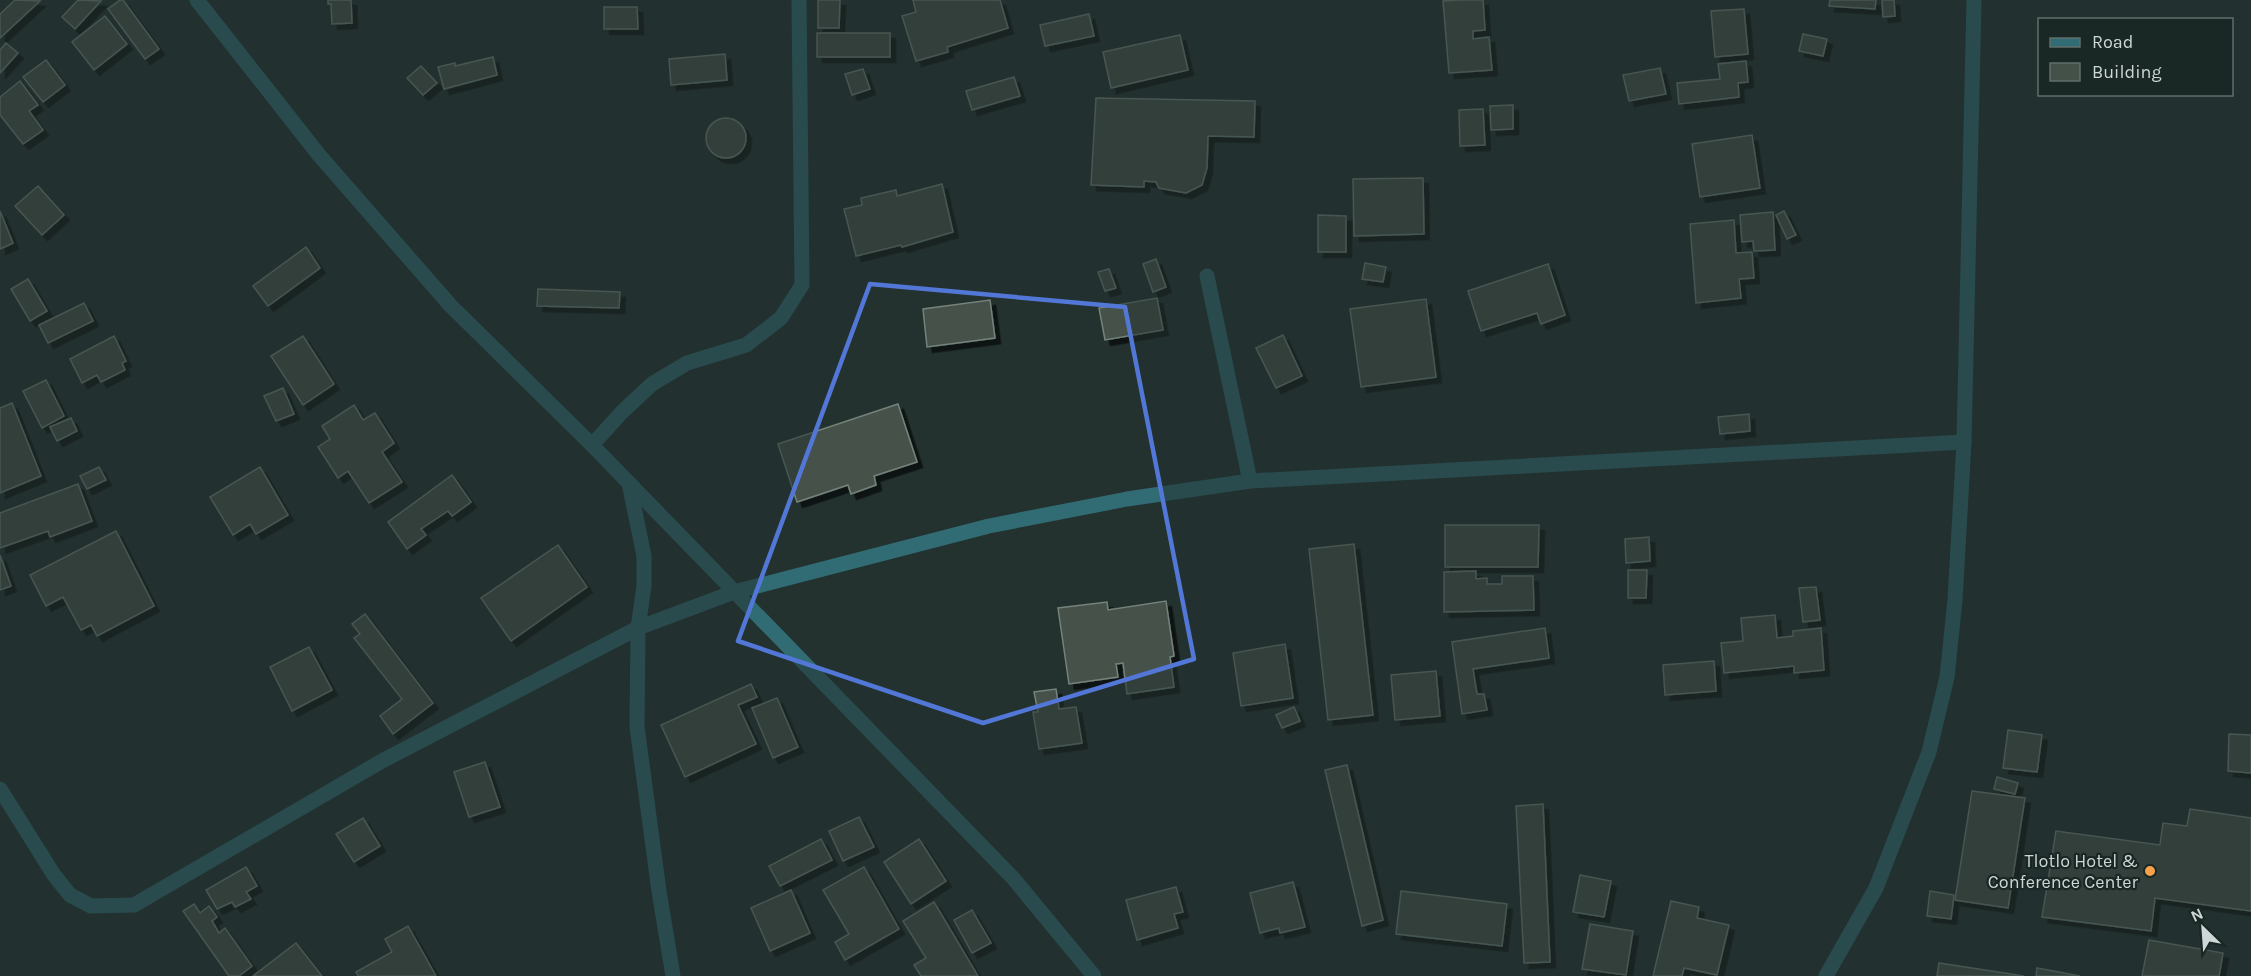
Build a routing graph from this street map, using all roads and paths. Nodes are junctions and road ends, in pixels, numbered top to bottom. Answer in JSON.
{"nodes":[{"id":1,"x":197,"y":0,"type":"edge"},
{"id":2,"x":799,"y":0,"type":"edge"},
{"id":3,"x":1974,"y":0,"type":"edge"},
{"id":4,"x":1207,"y":276,"type":"dead end"},
{"id":5,"x":1964,"y":442,"type":"junction"},
{"id":6,"x":592,"y":445,"type":"junction"},
{"id":7,"x":1250,"y":481,"type":"junction"},
{"id":8,"x":628,"y":483,"type":"junction"},
{"id":9,"x":734,"y":592,"type":"junction"},
{"id":10,"x":638,"y":628,"type":"junction"},
{"id":11,"x":0,"y":789,"type":"edge"},
{"id":12,"x":673,"y":976,"type":"edge"},
{"id":13,"x":1094,"y":976,"type":"edge"},
{"id":14,"x":1826,"y":976,"type":"edge"}],
"edges":[{"from":1,"to":6,"type":"street"},
{"from":2,"to":6,"type":"street"},
{"from":3,"to":5,"type":"street"},
{"from":4,"to":7,"type":"street"},
{"from":5,"to":7,"type":"street"},
{"from":5,"to":14,"type":"street"},
{"from":6,"to":8,"type":"street"},
{"from":7,"to":9,"type":"street"},
{"from":8,"to":9,"type":"street"},
{"from":8,"to":10,"type":"street"},
{"from":9,"to":10,"type":"street"},
{"from":9,"to":13,"type":"street"},
{"from":10,"to":11,"type":"street"},
{"from":10,"to":12,"type":"street"}]}
